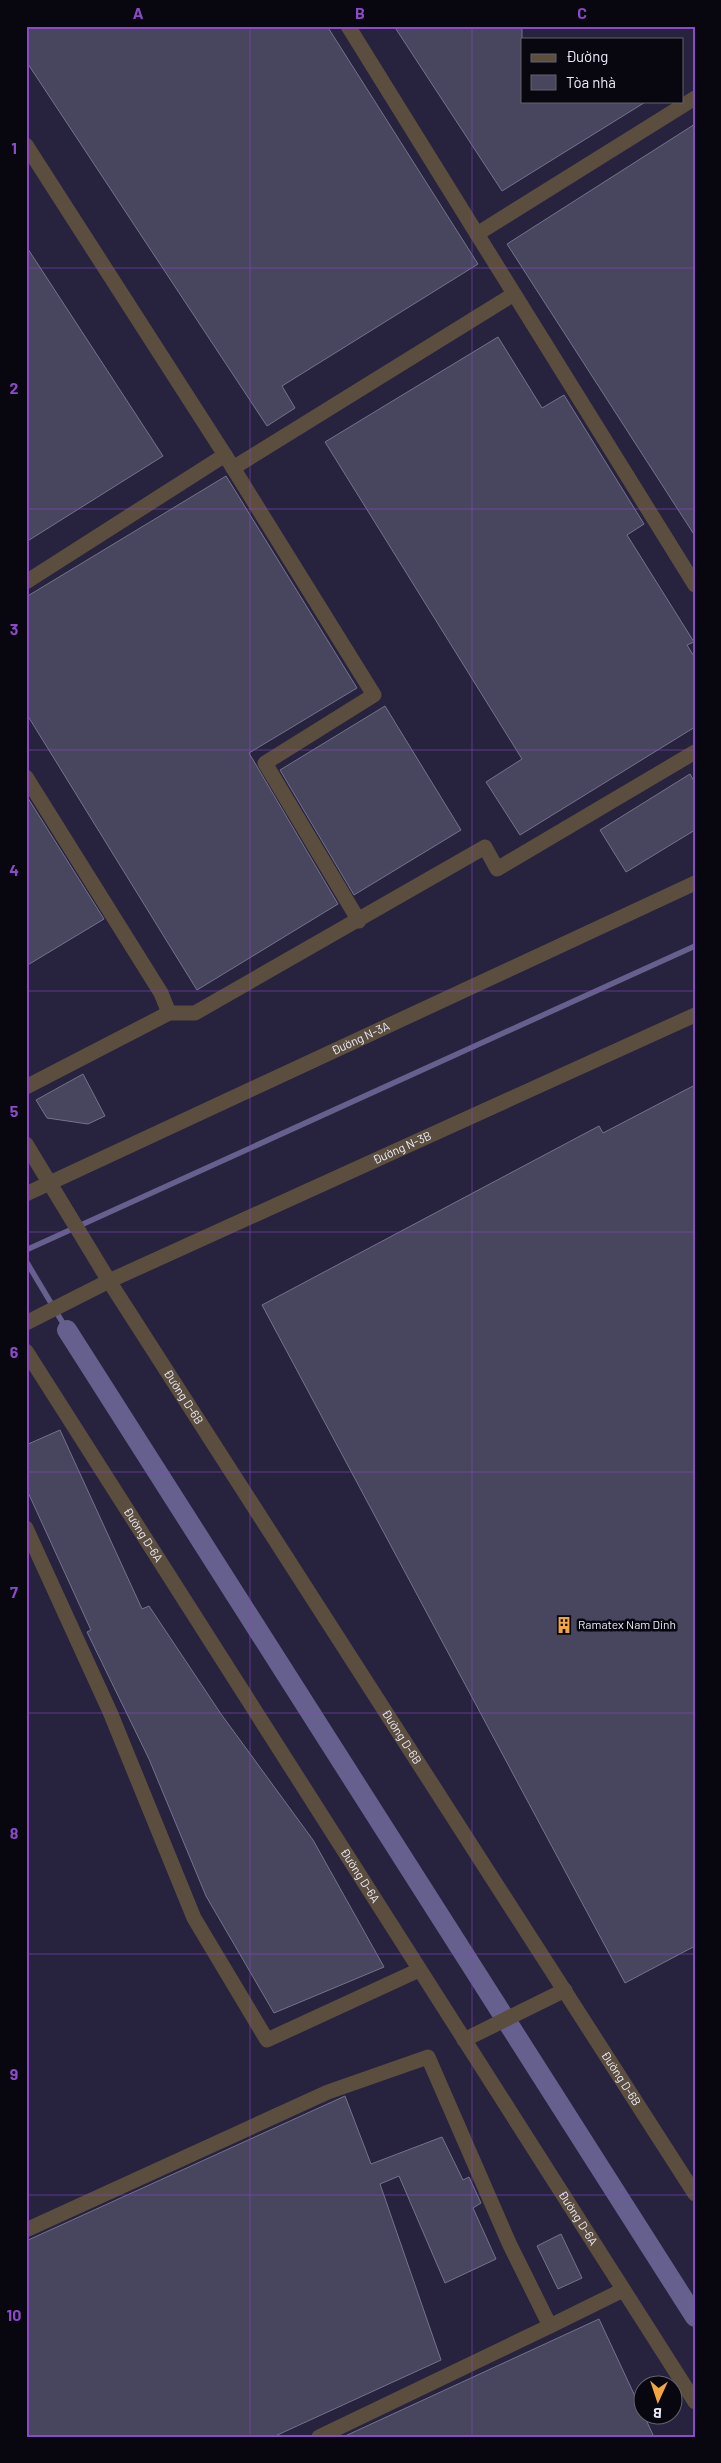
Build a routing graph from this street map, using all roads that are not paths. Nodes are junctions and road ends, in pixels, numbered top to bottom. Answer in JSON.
{"nodes":[{"id":1,"x":348,"y":26,"type":"edge"},
{"id":2,"x":695,"y":98,"type":"edge"},
{"id":3,"x":26,"y":145,"type":"edge"},
{"id":4,"x":477,"y":234,"type":"junction"},
{"id":5,"x":514,"y":294,"type":"junction"},
{"id":6,"x":225,"y":454,"type":"junction"},
{"id":7,"x":233,"y":468,"type":"junction"},
{"id":8,"x":26,"y":582,"type":"edge"},
{"id":9,"x":695,"y":585,"type":"edge"},
{"id":10,"x":695,"y":752,"type":"edge"},
{"id":11,"x":26,"y":777,"type":"edge"},
{"id":12,"x":695,"y":883,"type":"edge"},
{"id":13,"x":359,"y":921,"type":"junction"},
{"id":14,"x":169,"y":1014,"type":"junction"},
{"id":15,"x":695,"y":1015,"type":"edge"},
{"id":16,"x":26,"y":1087,"type":"edge"},
{"id":17,"x":26,"y":1144,"type":"edge"},
{"id":18,"x":51,"y":1183,"type":"junction"},
{"id":19,"x":26,"y":1194,"type":"edge"},
{"id":20,"x":110,"y":1281,"type":"junction"},
{"id":21,"x":30,"y":1321,"type":"edge"},
{"id":22,"x":26,"y":1351,"type":"edge"},
{"id":23,"x":26,"y":1528,"type":"edge"},
{"id":24,"x":419,"y":1970,"type":"junction"},
{"id":25,"x":565,"y":1990,"type":"junction"},
{"id":26,"x":464,"y":2040,"type":"junction"},
{"id":27,"x":695,"y":2194,"type":"edge"},
{"id":28,"x":26,"y":2230,"type":"edge"},
{"id":29,"x":623,"y":2290,"type":"junction"},
{"id":30,"x":550,"y":2326,"type":"junction"},
{"id":31,"x":695,"y":2402,"type":"edge"},
{"id":32,"x":319,"y":2437,"type":"edge"}],
"edges":[{"from":1,"to":4,"type":"street"},
{"from":2,"to":4,"type":"street"},
{"from":3,"to":6,"type":"street"},
{"from":4,"to":5,"type":"street"},
{"from":5,"to":7,"type":"street"},
{"from":5,"to":9,"type":"street"},
{"from":6,"to":7,"type":"street"},
{"from":6,"to":8,"type":"street"},
{"from":7,"to":13,"type":"street"},
{"from":10,"to":13,"type":"street"},
{"from":11,"to":14,"type":"street"},
{"from":12,"to":18,"type":"street","name":"Đường N-3A"},
{"from":13,"to":14,"type":"street"},
{"from":14,"to":16,"type":"street"},
{"from":15,"to":20,"type":"street","name":"Đường N-3B"},
{"from":17,"to":18,"type":"street","name":"Đường D-6B"},
{"from":18,"to":19,"type":"street","name":"Đường N-3A"},
{"from":18,"to":20,"type":"street","name":"Đường D-6B"},
{"from":20,"to":21,"type":"street","name":"Đường N-3B"},
{"from":20,"to":25,"type":"street","name":"Đường D-6B"},
{"from":22,"to":24,"type":"street","name":"Đường D-6A"},
{"from":23,"to":24,"type":"street"},
{"from":24,"to":26,"type":"street","name":"Đường D-6A"},
{"from":25,"to":26,"type":"street"},
{"from":25,"to":27,"type":"street","name":"Đường D-6B"},
{"from":26,"to":29,"type":"street","name":"Đường D-6A"},
{"from":28,"to":30,"type":"street"},
{"from":29,"to":30,"type":"street"},
{"from":29,"to":31,"type":"street","name":"Đường D-6A"},
{"from":30,"to":32,"type":"street"}]}
